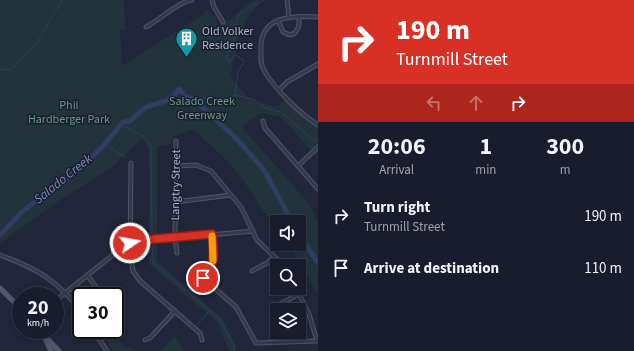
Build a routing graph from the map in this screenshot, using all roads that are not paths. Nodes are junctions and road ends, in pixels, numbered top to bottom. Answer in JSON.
{"nodes":[{"id":1,"x":192,"y":0,"type":"edge"},
{"id":2,"x":212,"y":0,"type":"edge"},
{"id":3,"x":287,"y":0,"type":"edge"},
{"id":4,"x":299,"y":17,"type":"junction"},
{"id":5,"x":318,"y":17,"type":"edge"},
{"id":6,"x":289,"y":18,"type":"junction"},
{"id":7,"x":278,"y":20,"type":"junction"},
{"id":8,"x":223,"y":22,"type":"dead end"},
{"id":9,"x":146,"y":27,"type":"dead end"},
{"id":10,"x":318,"y":64,"type":"edge"},
{"id":11,"x":279,"y":90,"type":"junction"},
{"id":12,"x":263,"y":121,"type":"dead end"},
{"id":13,"x":318,"y":125,"type":"edge"},
{"id":14,"x":176,"y":141,"type":"dead end"},
{"id":15,"x":318,"y":147,"type":"edge"},
{"id":16,"x":131,"y":163,"type":"dead end"},
{"id":17,"x":176,"y":166,"type":"junction"},
{"id":18,"x":298,"y":166,"type":"junction"},
{"id":19,"x":318,"y":188,"type":"edge"},
{"id":20,"x":231,"y":195,"type":"junction"},
{"id":21,"x":175,"y":202,"type":"junction"},
{"id":22,"x":253,"y":231,"type":"junction"},
{"id":23,"x":212,"y":234,"type":"junction"},
{"id":24,"x":175,"y":237,"type":"junction"},
{"id":25,"x":130,"y":243,"type":"junction"},
{"id":26,"x":177,"y":253,"type":"dead end"},
{"id":27,"x":0,"y":255,"type":"edge"},
{"id":28,"x":274,"y":256,"type":"junction"},
{"id":29,"x":277,"y":259,"type":"edge"},
{"id":30,"x":252,"y":271,"type":"dead end"},
{"id":31,"x":88,"y":275,"type":"junction"},
{"id":32,"x":97,"y":287,"type":"edge"},
{"id":33,"x":0,"y":288,"type":"edge"},
{"id":34,"x":66,"y":292,"type":"junction"},
{"id":35,"x":297,"y":295,"type":"edge"},
{"id":36,"x":300,"y":295,"type":"edge"},
{"id":37,"x":12,"y":300,"type":"edge"},
{"id":38,"x":72,"y":300,"type":"edge"},
{"id":39,"x":282,"y":303,"type":"edge"},
{"id":40,"x":175,"y":310,"type":"junction"},
{"id":41,"x":45,"y":339,"type":"edge"},
{"id":42,"x":47,"y":339,"type":"edge"},
{"id":43,"x":99,"y":339,"type":"edge"},
{"id":44,"x":145,"y":340,"type":"dead end"},
{"id":45,"x":202,"y":340,"type":"dead end"},
{"id":46,"x":51,"y":351,"type":"edge"},
{"id":47,"x":59,"y":351,"type":"edge"},
{"id":48,"x":106,"y":351,"type":"edge"}],
"edges":[{"from":1,"to":9,"type":"street"},
{"from":2,"to":8,"type":"street"},
{"from":3,"to":6,"type":"street"},
{"from":4,"to":5,"type":"street"},
{"from":4,"to":6,"type":"street"},
{"from":4,"to":7,"type":"street"},
{"from":6,"to":7,"type":"street"},
{"from":7,"to":11,"type":"street"},
{"from":10,"to":11,"type":"street"},
{"from":11,"to":13,"type":"street"},
{"from":12,"to":18,"type":"street"},
{"from":14,"to":17,"type":"street","name":"Langtry Street"},
{"from":15,"to":18,"type":"street"},
{"from":16,"to":25,"type":"street"},
{"from":17,"to":20,"type":"street"},
{"from":17,"to":21,"type":"street","name":"Langtry Street"},
{"from":18,"to":19,"type":"street"},
{"from":20,"to":21,"type":"street"},
{"from":20,"to":22,"type":"street"},
{"from":21,"to":24,"type":"street","name":"Langtry Street"},
{"from":22,"to":23,"type":"street"},
{"from":22,"to":28,"type":"street"},
{"from":23,"to":24,"type":"street"},
{"from":23,"to":36,"type":"street"},
{"from":24,"to":25,"type":"street"},
{"from":24,"to":26,"type":"street","name":"Langtry Street"},
{"from":25,"to":31,"type":"street"},
{"from":25,"to":40,"type":"street"},
{"from":27,"to":34,"type":"street"},
{"from":28,"to":29,"type":"street"},
{"from":28,"to":30,"type":"street"},
{"from":31,"to":32,"type":"street"},
{"from":31,"to":34,"type":"street"},
{"from":33,"to":37,"type":"main road"},
{"from":34,"to":38,"type":"street"},
{"from":35,"to":39,"type":"street"},
{"from":40,"to":44,"type":"street"},
{"from":40,"to":45,"type":"street"},
{"from":41,"to":46,"type":"main road"},
{"from":42,"to":47,"type":"main road"},
{"from":43,"to":48,"type":"street"}]}
